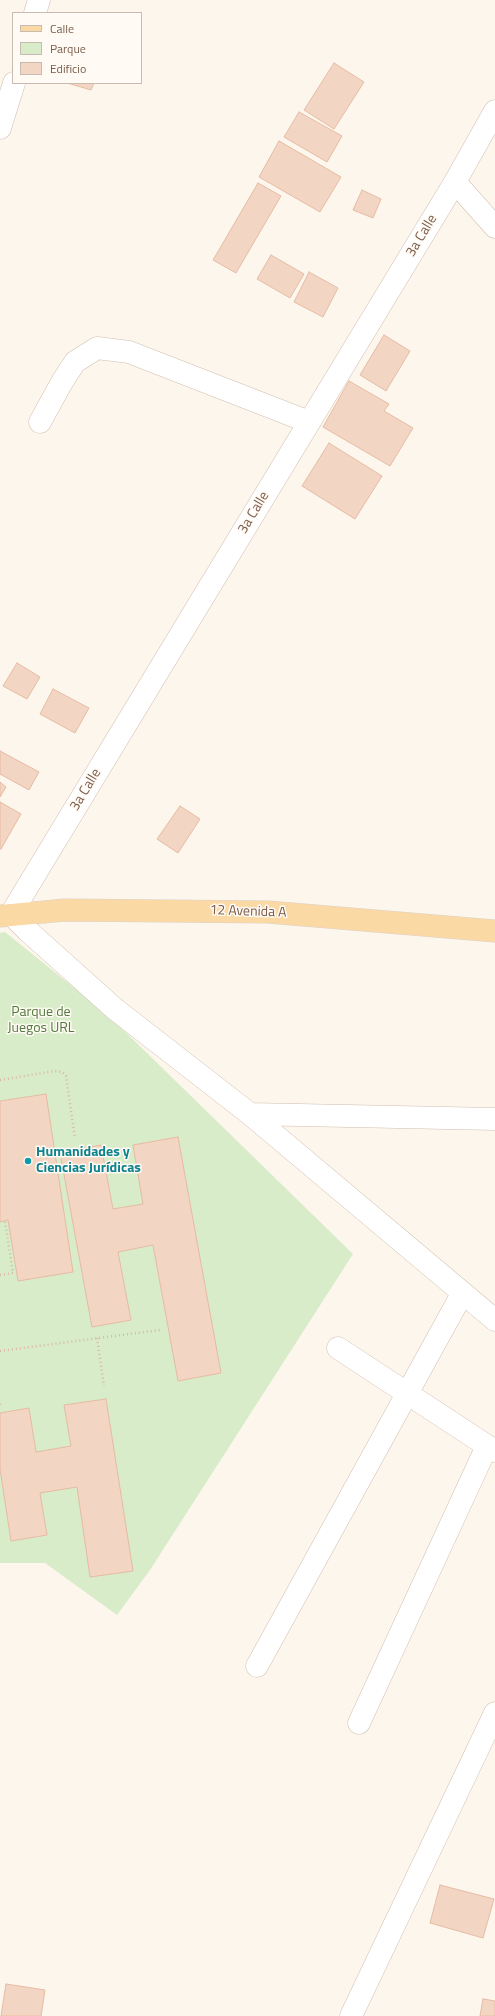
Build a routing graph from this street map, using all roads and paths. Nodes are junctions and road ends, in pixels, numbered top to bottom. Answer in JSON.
{"nodes":[{"id":1,"x":39,"y":0,"type":"edge"},
{"id":2,"x":35,"y":12,"type":"edge"},
{"id":3,"x":14,"y":84,"type":"edge"},
{"id":4,"x":495,"y":112,"type":"edge"},
{"id":5,"x":0,"y":128,"type":"edge"},
{"id":6,"x":455,"y":182,"type":"junction"},
{"id":7,"x":495,"y":227,"type":"edge"},
{"id":8,"x":40,"y":422,"type":"dead end"},
{"id":9,"x":309,"y":422,"type":"junction"},
{"id":10,"x":6,"y":915,"type":"edge"},
{"id":11,"x":495,"y":931,"type":"edge"},
{"id":12,"x":0,"y":1080,"type":"edge"},
{"id":13,"x":250,"y":1114,"type":"junction"},
{"id":14,"x":495,"y":1119,"type":"edge"},
{"id":15,"x":75,"y":1139,"type":"dead end"},
{"id":16,"x":4,"y":1221,"type":"dead end"},
{"id":17,"x":0,"y":1275,"type":"edge"},
{"id":18,"x":462,"y":1294,"type":"junction"},
{"id":19,"x":495,"y":1320,"type":"edge"},
{"id":20,"x":160,"y":1330,"type":"dead end"},
{"id":21,"x":97,"y":1338,"type":"junction"},
{"id":22,"x":338,"y":1348,"type":"dead end"},
{"id":23,"x":0,"y":1351,"type":"edge"},
{"id":24,"x":104,"y":1386,"type":"dead end"},
{"id":25,"x":406,"y":1393,"type":"junction"},
{"id":26,"x":491,"y":1448,"type":"edge"},
{"id":27,"x":257,"y":1666,"type":"dead end"},
{"id":28,"x":495,"y":1713,"type":"edge"},
{"id":29,"x":359,"y":1723,"type":"dead end"},
{"id":30,"x":351,"y":2016,"type":"edge"}],
"edges":[{"from":1,"to":2,"type":"street"},
{"from":3,"to":5,"type":"street"},
{"from":4,"to":6,"type":"street","name":"3a Calle"},
{"from":6,"to":7,"type":"street"},
{"from":6,"to":9,"type":"street","name":"3a Calle"},
{"from":8,"to":9,"type":"street"},
{"from":9,"to":10,"type":"street","name":"3a Calle"},
{"from":10,"to":11,"type":"main road","name":"12 Avenida A"},
{"from":10,"to":13,"type":"street"},
{"from":12,"to":15,"type":"path"},
{"from":13,"to":14,"type":"street"},
{"from":13,"to":18,"type":"street"},
{"from":16,"to":17,"type":"path"},
{"from":18,"to":19,"type":"street"},
{"from":18,"to":25,"type":"street"},
{"from":20,"to":21,"type":"path"},
{"from":21,"to":23,"type":"path"},
{"from":21,"to":24,"type":"path"},
{"from":22,"to":25,"type":"street"},
{"from":25,"to":26,"type":"street"},
{"from":25,"to":27,"type":"street"},
{"from":26,"to":29,"type":"street"},
{"from":28,"to":30,"type":"street"}]}
